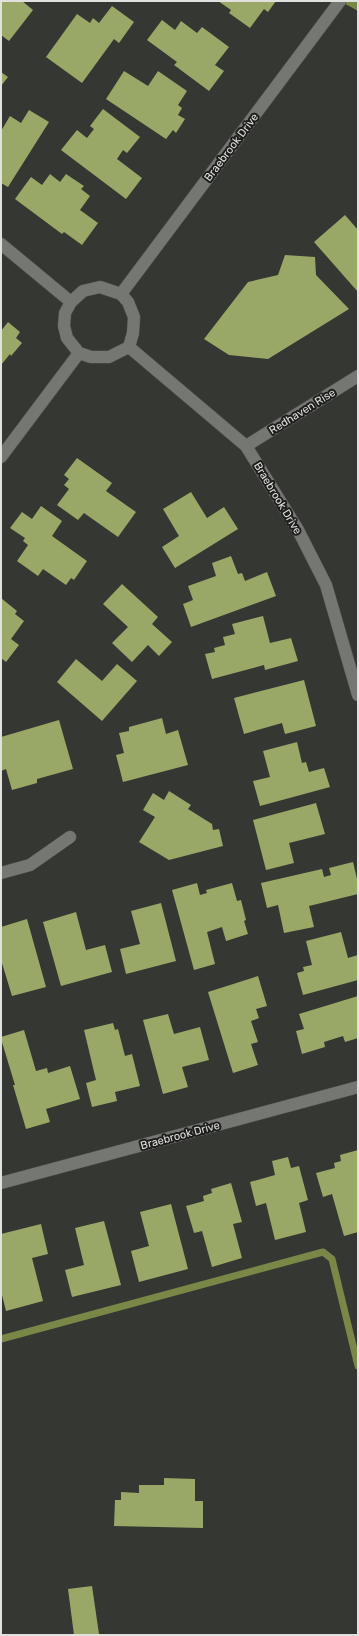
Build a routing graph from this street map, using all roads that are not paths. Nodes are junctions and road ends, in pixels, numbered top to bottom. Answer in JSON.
{"nodes":[{"id":1,"x":340,"y":1,"type":"edge"},
{"id":2,"x":1,"y":244,"type":"edge"},
{"id":3,"x":121,"y":294,"type":"junction"},
{"id":4,"x":70,"y":302,"type":"junction"},
{"id":5,"x":129,"y":348,"type":"junction"},
{"id":6,"x":78,"y":353,"type":"junction"},
{"id":7,"x":358,"y":376,"type":"edge"},
{"id":8,"x":246,"y":446,"type":"junction"},
{"id":9,"x":1,"y":457,"type":"edge"},
{"id":10,"x":358,"y":695,"type":"edge"},
{"id":11,"x":70,"y":837,"type":"dead end"},
{"id":12,"x":1,"y":873,"type":"edge"},
{"id":13,"x":358,"y":1087,"type":"edge"},
{"id":14,"x":1,"y":1182,"type":"edge"}],
"edges":[{"from":1,"to":3,"type":"street","name":"Braebrook Drive"},
{"from":2,"to":4,"type":"street"},
{"from":3,"to":4,"type":"street"},
{"from":3,"to":5,"type":"street"},
{"from":4,"to":6,"type":"street"},
{"from":5,"to":6,"type":"street"},
{"from":5,"to":8,"type":"street","name":"Braebrook Drive"},
{"from":6,"to":9,"type":"street"},
{"from":7,"to":8,"type":"street","name":"Redhaven Rise"},
{"from":8,"to":10,"type":"street","name":"Braebrook Drive"},
{"from":11,"to":12,"type":"street"},
{"from":13,"to":14,"type":"street","name":"Braebrook Drive"}]}
